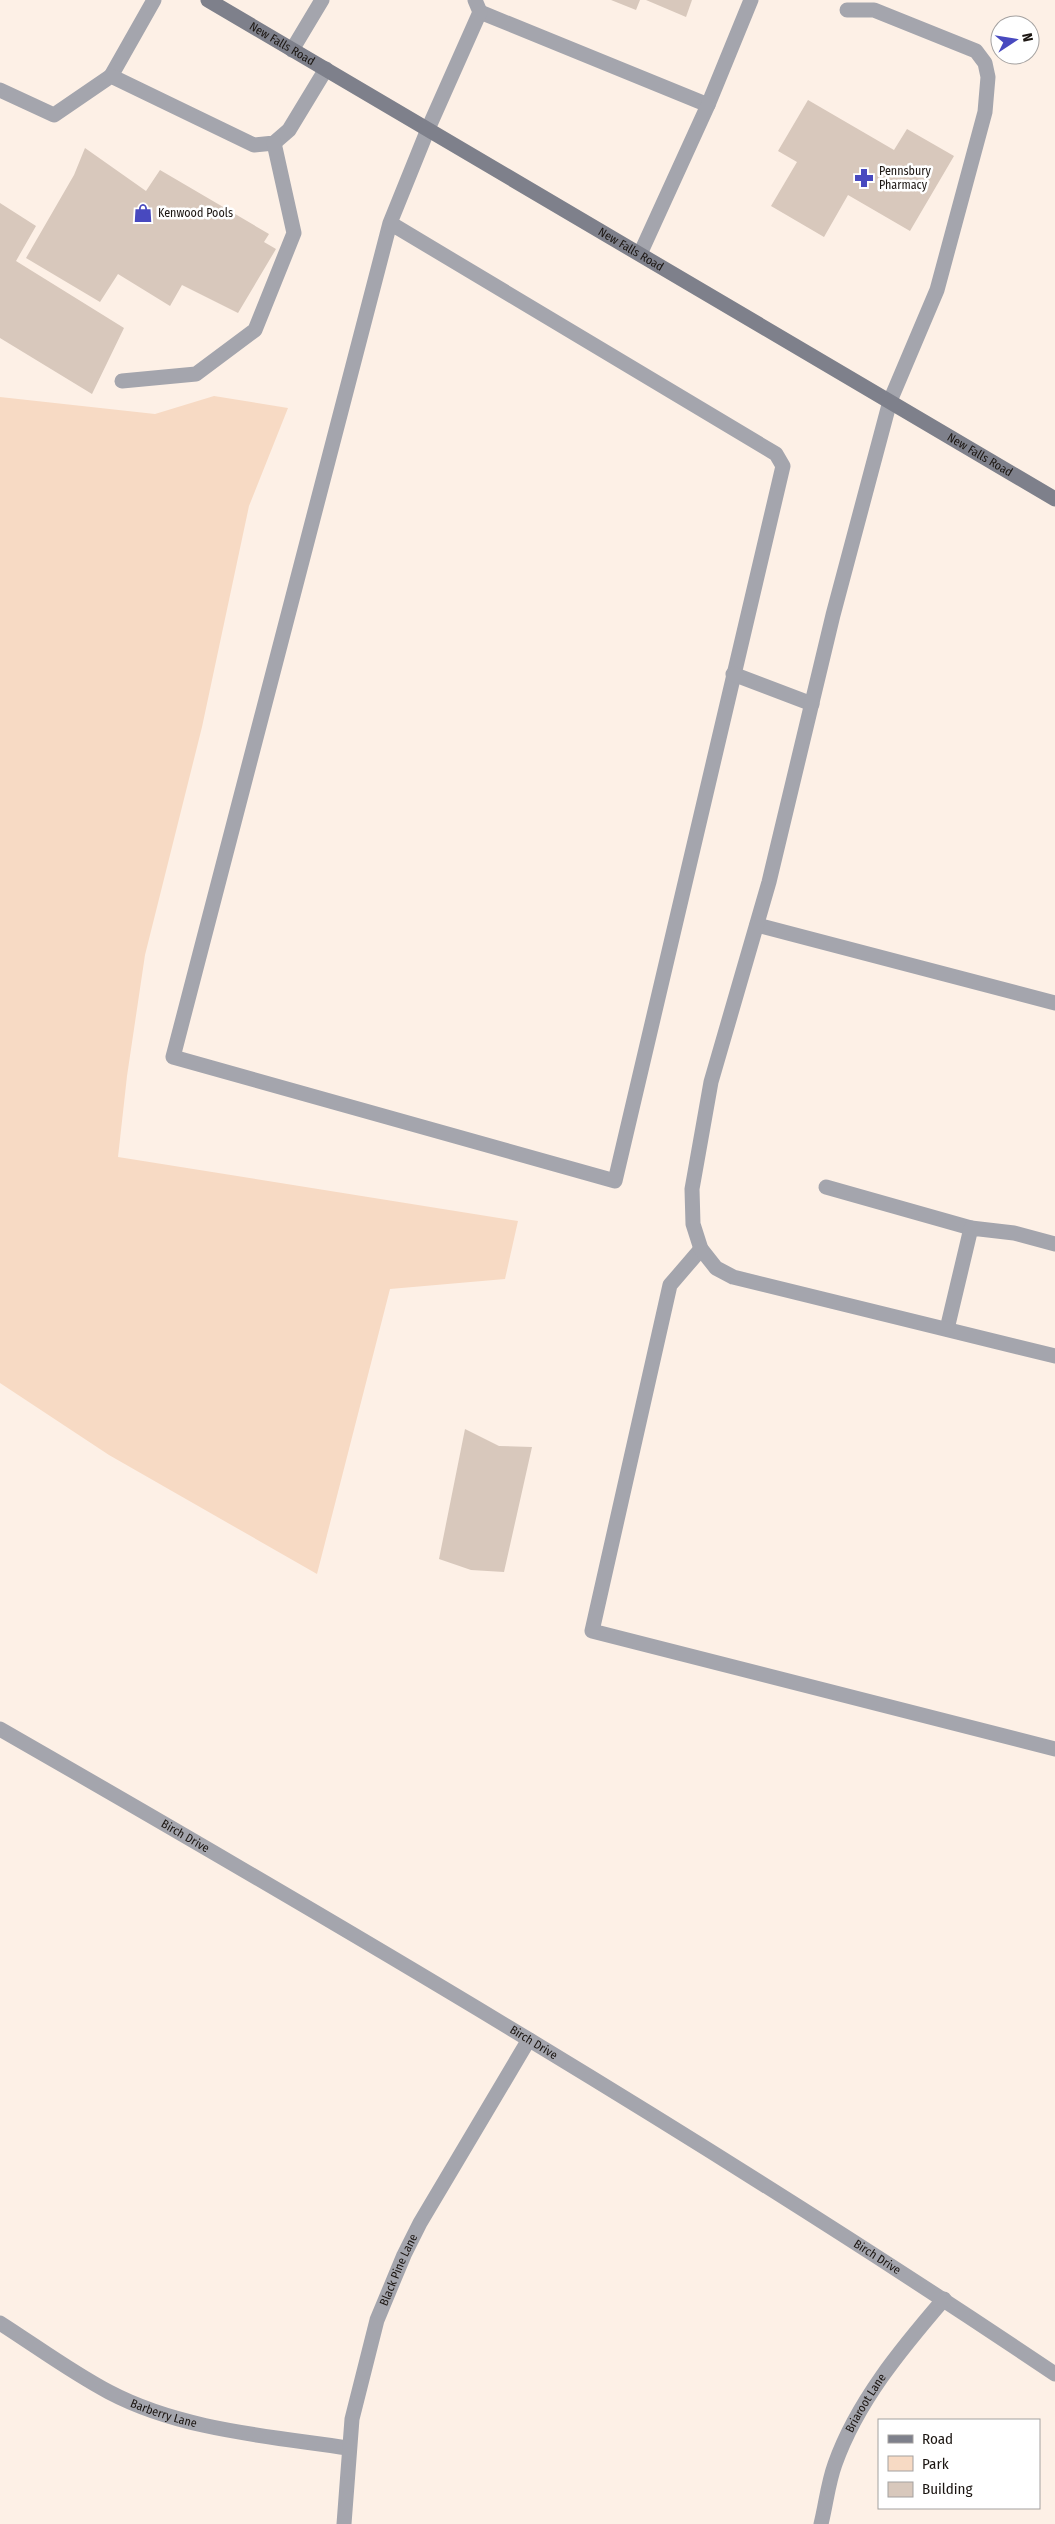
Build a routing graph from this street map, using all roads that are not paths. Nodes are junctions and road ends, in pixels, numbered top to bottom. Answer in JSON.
{"nodes":[{"id":1,"x":154,"y":0,"type":"edge"},
{"id":2,"x":208,"y":0,"type":"edge"},
{"id":3,"x":322,"y":0,"type":"edge"},
{"id":4,"x":751,"y":0,"type":"edge"},
{"id":5,"x":478,"y":6,"type":"edge"},
{"id":6,"x":847,"y":10,"type":"dead end"},
{"id":7,"x":292,"y":50,"type":"junction"},
{"id":8,"x":326,"y":69,"type":"junction"},
{"id":9,"x":111,"y":76,"type":"junction"},
{"id":10,"x":0,"y":90,"type":"edge"},
{"id":11,"x":708,"y":105,"type":"junction"},
{"id":12,"x":428,"y":129,"type":"junction"},
{"id":13,"x":274,"y":143,"type":"junction"},
{"id":14,"x":390,"y":223,"type":"junction"},
{"id":15,"x":640,"y":254,"type":"junction"},
{"id":16,"x":122,"y":381,"type":"dead end"},
{"id":17,"x":890,"y":402,"type":"junction"},
{"id":18,"x":1055,"y":499,"type":"edge"},
{"id":19,"x":734,"y":674,"type":"junction"},
{"id":20,"x":812,"y":704,"type":"junction"},
{"id":21,"x":757,"y":925,"type":"junction"},
{"id":22,"x":1055,"y":1003,"type":"edge"},
{"id":23,"x":826,"y":1188,"type":"dead end"},
{"id":24,"x":972,"y":1228,"type":"junction"},
{"id":25,"x":1055,"y":1244,"type":"edge"},
{"id":26,"x":701,"y":1248,"type":"junction"},
{"id":27,"x":947,"y":1329,"type":"junction"},
{"id":28,"x":1055,"y":1356,"type":"edge"},
{"id":29,"x":0,"y":1729,"type":"edge"},
{"id":30,"x":1055,"y":1749,"type":"edge"},
{"id":31,"x":528,"y":2041,"type":"junction"},
{"id":32,"x":944,"y":2299,"type":"junction"},
{"id":33,"x":0,"y":2323,"type":"edge"},
{"id":34,"x":1055,"y":2374,"type":"edge"},
{"id":35,"x":348,"y":2448,"type":"junction"},
{"id":36,"x":344,"y":2524,"type":"edge"},
{"id":37,"x":821,"y":2524,"type":"edge"}],
"edges":[{"from":1,"to":9,"type":"street"},
{"from":2,"to":7,"type":"main road","name":"New Falls Road"},
{"from":3,"to":7,"type":"street"},
{"from":4,"to":11,"type":"street"},
{"from":5,"to":11,"type":"street"},
{"from":5,"to":12,"type":"street"},
{"from":6,"to":17,"type":"street"},
{"from":7,"to":8,"type":"main road","name":"New Falls Road"},
{"from":8,"to":12,"type":"main road","name":"New Falls Road"},
{"from":8,"to":13,"type":"street"},
{"from":9,"to":10,"type":"street"},
{"from":9,"to":13,"type":"street"},
{"from":11,"to":15,"type":"street"},
{"from":12,"to":14,"type":"street"},
{"from":12,"to":15,"type":"main road","name":"New Falls Road"},
{"from":13,"to":16,"type":"street"},
{"from":14,"to":19,"type":"street"},
{"from":14,"to":19,"type":"street"},
{"from":15,"to":17,"type":"main road","name":"New Falls Road"},
{"from":17,"to":18,"type":"main road","name":"New Falls Road"},
{"from":17,"to":20,"type":"street"},
{"from":19,"to":20,"type":"street"},
{"from":20,"to":21,"type":"street"},
{"from":21,"to":22,"type":"street"},
{"from":21,"to":26,"type":"street"},
{"from":23,"to":24,"type":"street"},
{"from":24,"to":25,"type":"street"},
{"from":24,"to":27,"type":"street"},
{"from":26,"to":27,"type":"street"},
{"from":26,"to":30,"type":"street"},
{"from":27,"to":28,"type":"street"},
{"from":29,"to":31,"type":"street","name":"Birch Drive"},
{"from":31,"to":32,"type":"street","name":"Birch Drive"},
{"from":31,"to":35,"type":"street","name":"Black Pine Lane"},
{"from":32,"to":34,"type":"street","name":"Birch Drive"},
{"from":32,"to":37,"type":"street","name":"Briaroot Lane"},
{"from":33,"to":35,"type":"street","name":"Barberry Lane"},
{"from":35,"to":36,"type":"street","name":"Black Pine Lane"}]}
